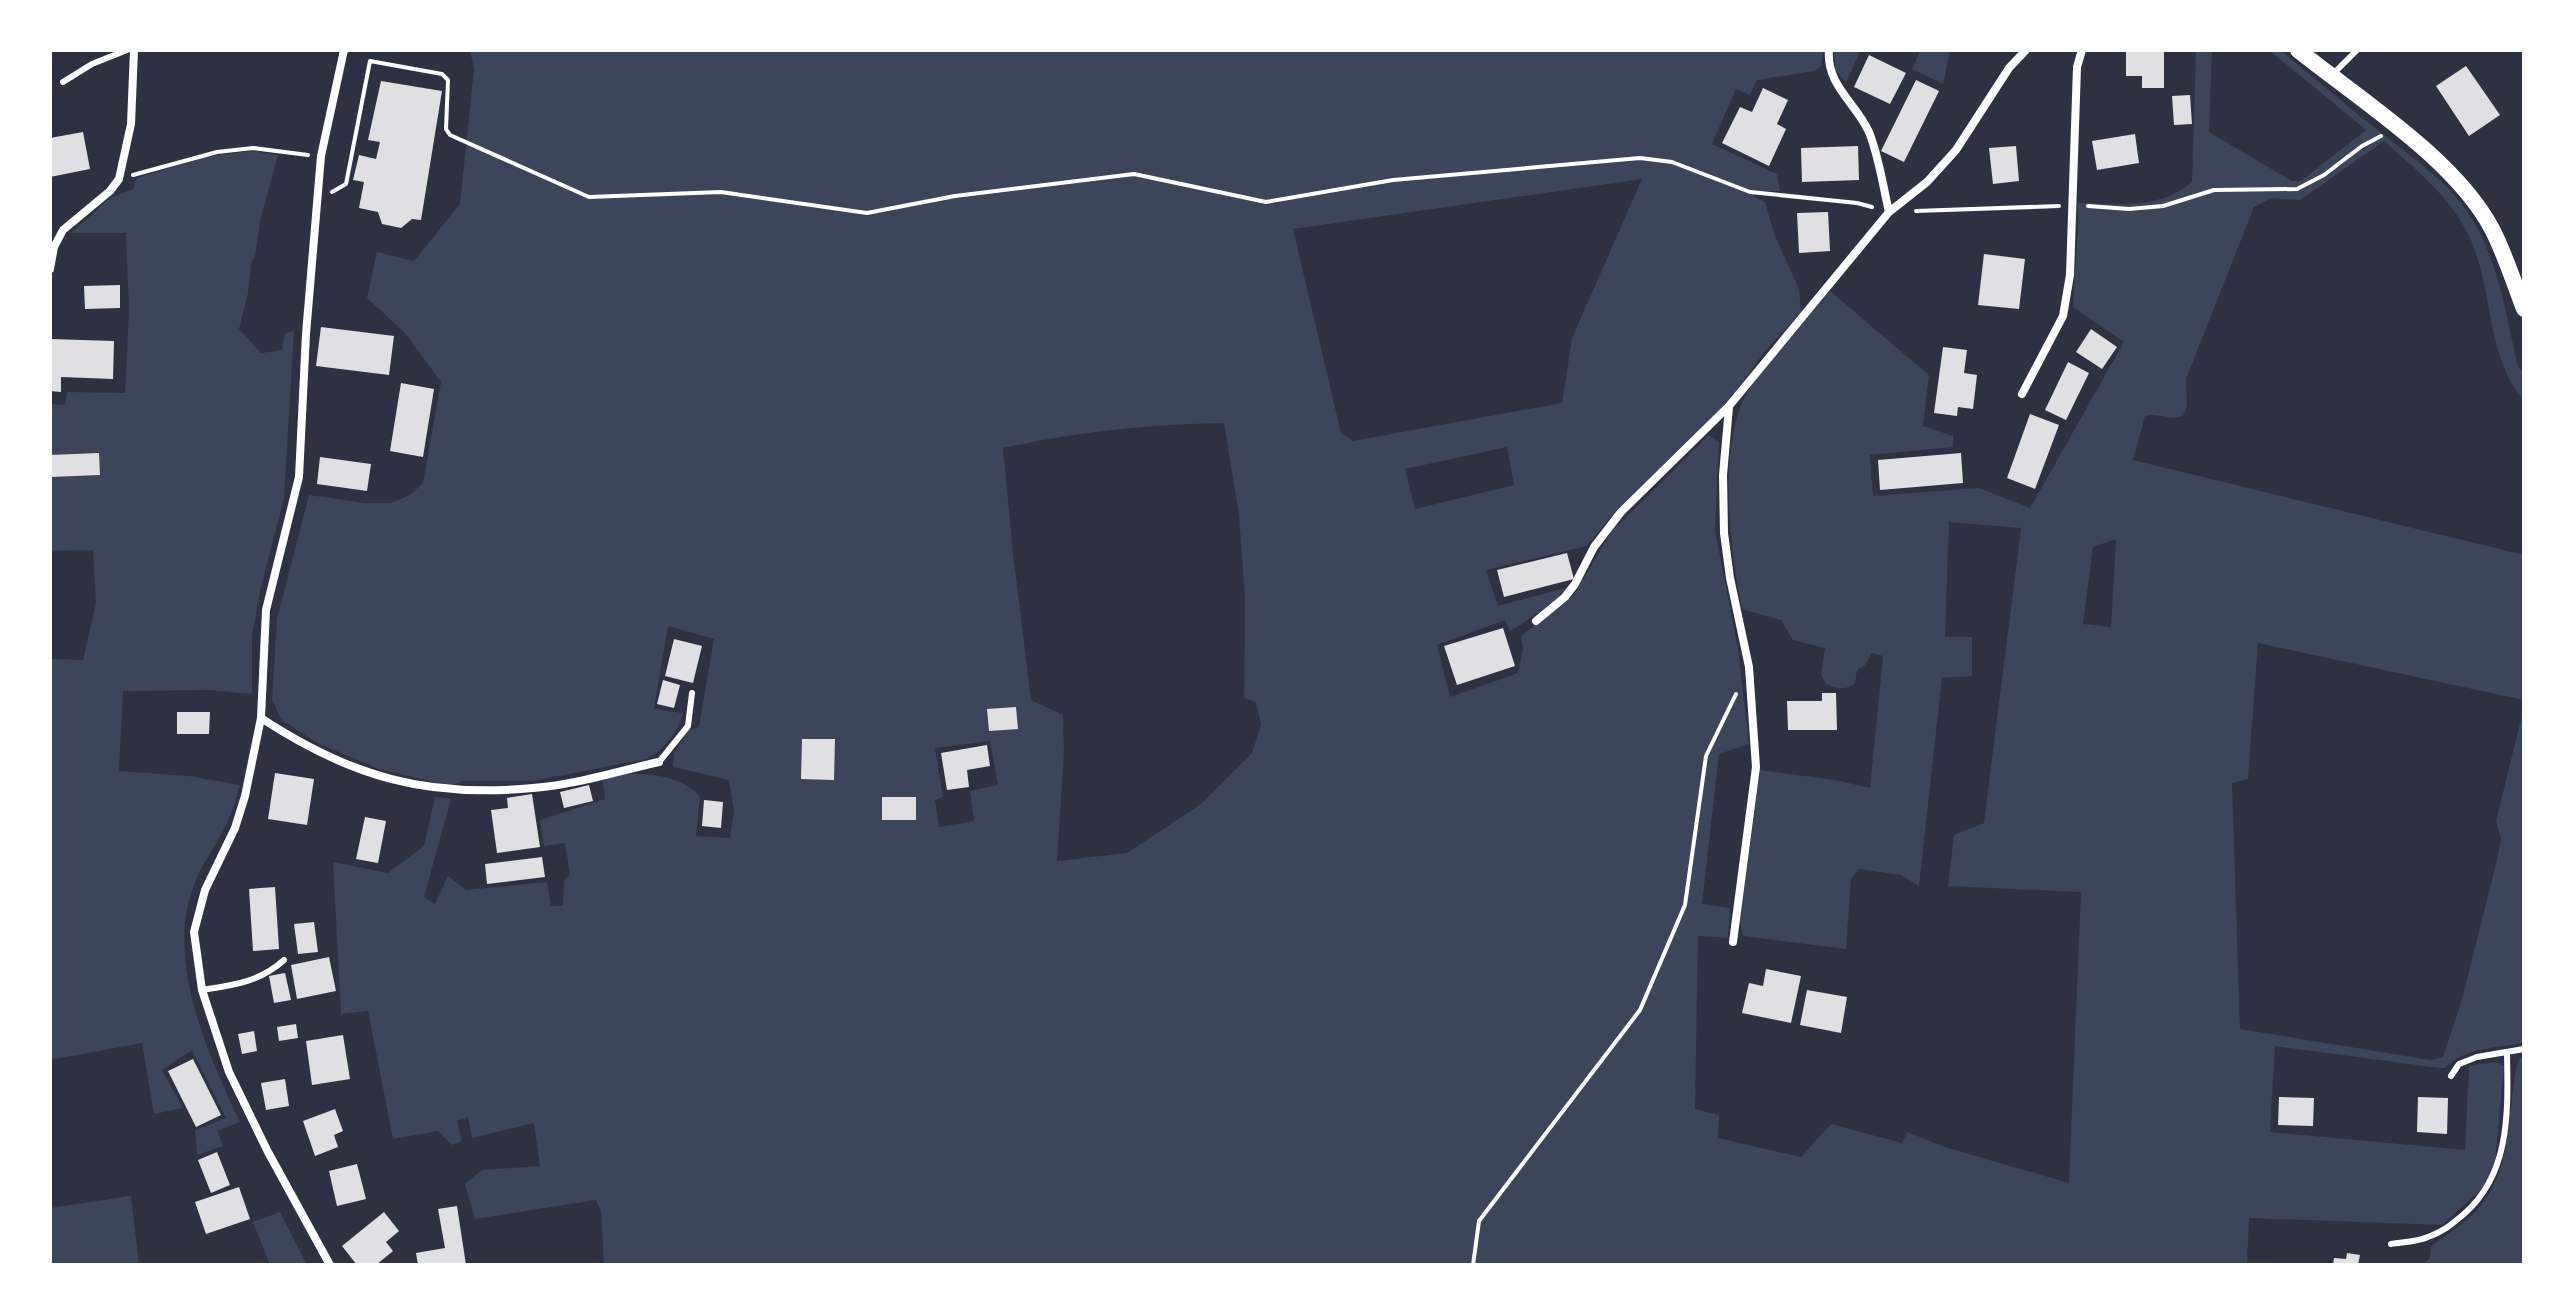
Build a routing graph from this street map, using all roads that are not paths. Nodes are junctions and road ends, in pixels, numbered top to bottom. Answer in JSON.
{"nodes":[{"id":1,"x":127,"y":50,"type":"edge"},
{"id":2,"x":134,"y":50,"type":"edge"},
{"id":3,"x":344,"y":50,"type":"edge"},
{"id":4,"x":1829,"y":50,"type":"edge"},
{"id":5,"x":2026,"y":50,"type":"edge"},
{"id":6,"x":2082,"y":50,"type":"edge"},
{"id":7,"x":2298,"y":50,"type":"edge"},
{"id":8,"x":2357,"y":50,"type":"edge"},
{"id":9,"x":2331,"y":77,"type":"junction"},
{"id":10,"x":63,"y":82,"type":"dead end"},
{"id":11,"x":1889,"y":212,"type":"junction"},
{"id":12,"x":50,"y":269,"type":"edge"},
{"id":13,"x":2524,"y":309,"type":"edge"},
{"id":14,"x":2022,"y":394,"type":"dead end"},
{"id":15,"x":1729,"y":406,"type":"junction"},
{"id":16,"x":1536,"y":621,"type":"dead end"},
{"id":17,"x":692,"y":693,"type":"dead end"},
{"id":18,"x":261,"y":718,"type":"junction"},
{"id":19,"x":659,"y":762,"type":"joint"},
{"id":20,"x":1733,"y":942,"type":"dead end"},
{"id":21,"x":284,"y":960,"type":"dead end"},
{"id":22,"x":202,"y":990,"type":"junction"},
{"id":23,"x":2524,"y":1049,"type":"edge"},
{"id":24,"x":2507,"y":1052,"type":"junction"},
{"id":25,"x":2451,"y":1076,"type":"dead end"},
{"id":26,"x":2391,"y":1244,"type":"dead end"},
{"id":27,"x":327,"y":1263,"type":"edge"}],
"edges":[{"from":1,"to":10,"type":"lane"},
{"from":2,"to":12,"type":"street"},
{"from":3,"to":18,"type":"street"},
{"from":4,"to":11,"type":"street"},
{"from":5,"to":11,"type":"street"},
{"from":6,"to":14,"type":"street"},
{"from":7,"to":9,"type":"main road"},
{"from":8,"to":9,"type":"lane"},
{"from":9,"to":13,"type":"main road"},
{"from":11,"to":15,"type":"street"},
{"from":15,"to":16,"type":"street"},
{"from":15,"to":20,"type":"street"},
{"from":17,"to":19,"type":"lane"},
{"from":18,"to":19,"type":"street"},
{"from":18,"to":22,"type":"street"},
{"from":21,"to":22,"type":"lane"},
{"from":22,"to":27,"type":"street"},
{"from":23,"to":24,"type":"lane"},
{"from":24,"to":25,"type":"lane"},
{"from":24,"to":26,"type":"lane"}]}
